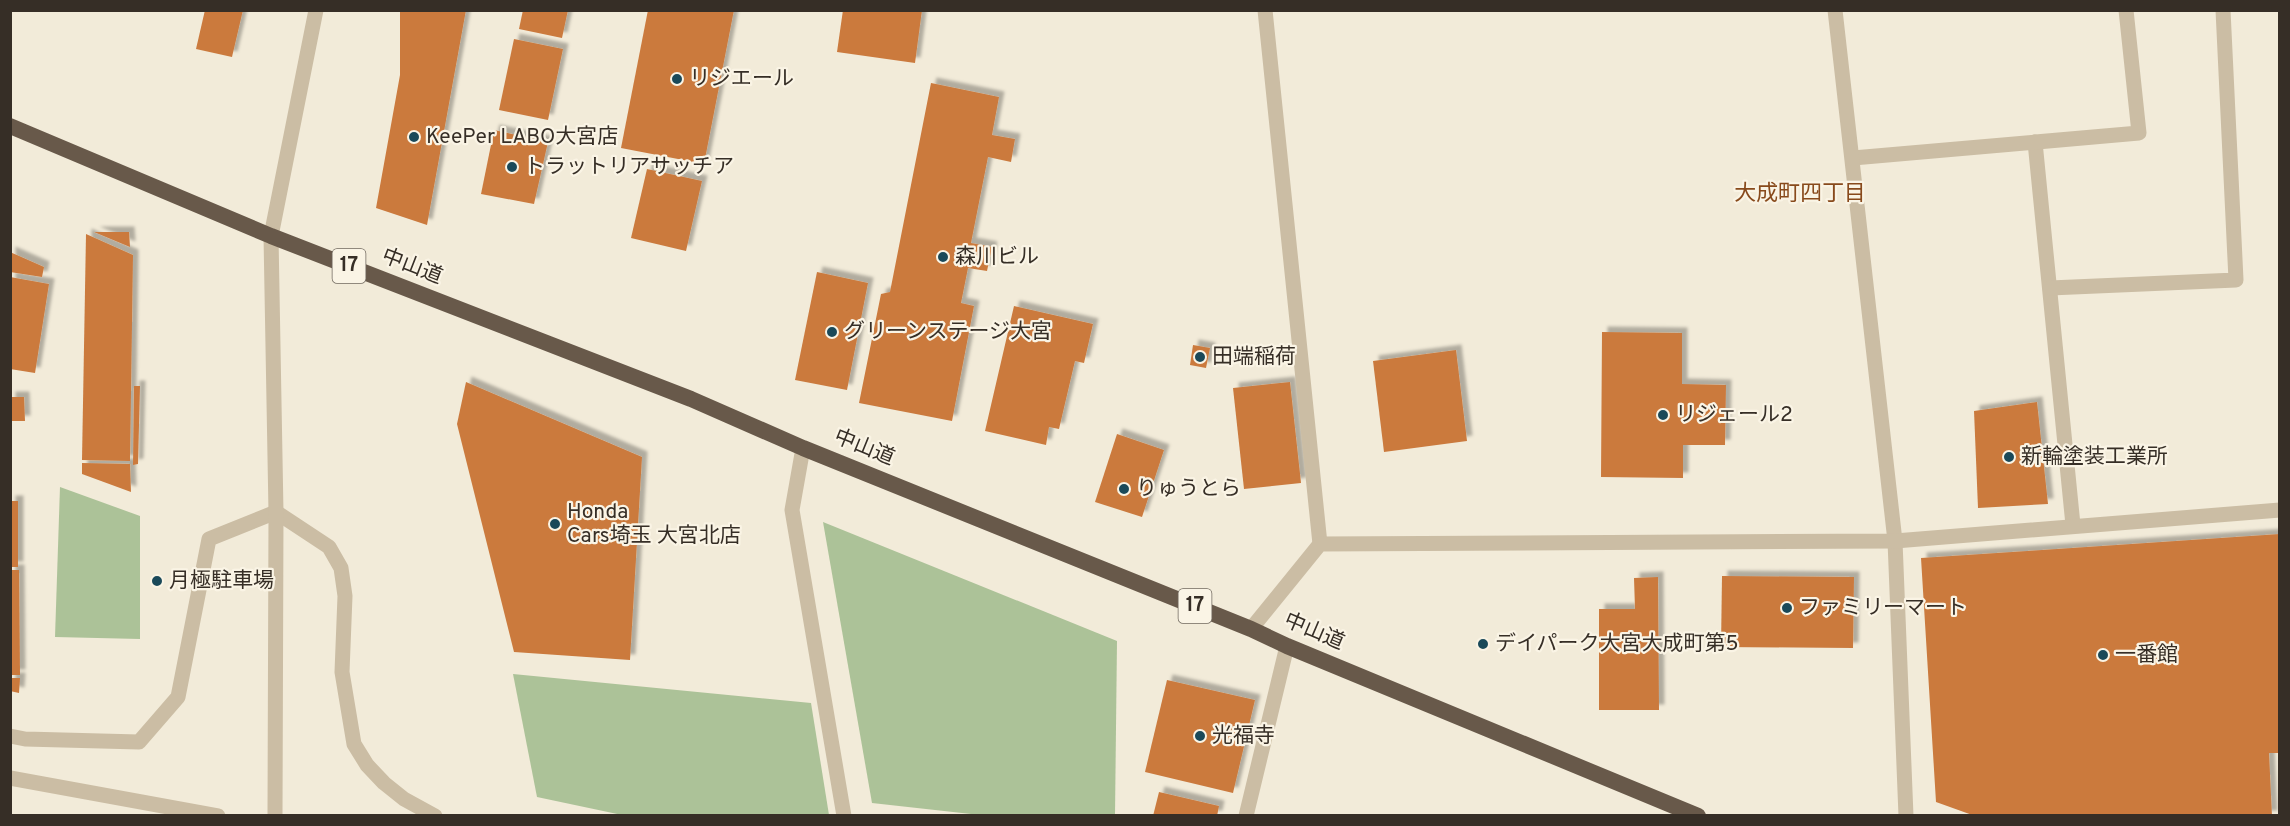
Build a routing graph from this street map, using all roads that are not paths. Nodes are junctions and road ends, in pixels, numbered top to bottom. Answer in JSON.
{"nodes":[{"id":1,"x":316,"y":10,"type":"edge"},
{"id":2,"x":1264,"y":10,"type":"edge"},
{"id":3,"x":1835,"y":10,"type":"edge"},
{"id":4,"x":2126,"y":10,"type":"edge"},
{"id":5,"x":2223,"y":10,"type":"edge"},
{"id":6,"x":10,"y":126,"type":"edge"},
{"id":7,"x":2035,"y":142,"type":"junction"},
{"id":8,"x":1853,"y":158,"type":"junction"},
{"id":9,"x":271,"y":236,"type":"junction"},
{"id":10,"x":2050,"y":288,"type":"junction"},
{"id":11,"x":803,"y":448,"type":"junction"},
{"id":12,"x":2280,"y":510,"type":"edge"},
{"id":13,"x":276,"y":512,"type":"junction"},
{"id":14,"x":2073,"y":525,"type":"junction"},
{"id":15,"x":1895,"y":541,"type":"junction"},
{"id":16,"x":1320,"y":544,"type":"junction"},
{"id":17,"x":1251,"y":629,"type":"junction"},
{"id":18,"x":1287,"y":646,"type":"junction"},
{"id":19,"x":10,"y":736,"type":"edge"},
{"id":20,"x":10,"y":778,"type":"edge"},
{"id":21,"x":218,"y":816,"type":"edge"},
{"id":22,"x":275,"y":816,"type":"edge"},
{"id":23,"x":435,"y":816,"type":"edge"},
{"id":24,"x":844,"y":816,"type":"edge"},
{"id":25,"x":1246,"y":816,"type":"edge"},
{"id":26,"x":1698,"y":816,"type":"edge"},
{"id":27,"x":1906,"y":816,"type":"edge"}],
"edges":[{"from":1,"to":9,"type":"street"},
{"from":2,"to":16,"type":"street"},
{"from":3,"to":8,"type":"street"},
{"from":4,"to":7,"type":"street"},
{"from":5,"to":10,"type":"street"},
{"from":6,"to":9,"type":"highway","name":"中山道","number":"17"},
{"from":7,"to":8,"type":"street"},
{"from":7,"to":10,"type":"street"},
{"from":8,"to":15,"type":"street"},
{"from":9,"to":11,"type":"highway","name":"中山道","number":"17"},
{"from":9,"to":13,"type":"street"},
{"from":10,"to":14,"type":"street"},
{"from":11,"to":17,"type":"highway","name":"中山道","number":"17"},
{"from":11,"to":24,"type":"street"},
{"from":12,"to":14,"type":"street"},
{"from":13,"to":19,"type":"street"},
{"from":13,"to":22,"type":"street"},
{"from":13,"to":23,"type":"street"},
{"from":14,"to":15,"type":"street"},
{"from":15,"to":16,"type":"street"},
{"from":15,"to":27,"type":"street"},
{"from":16,"to":17,"type":"street"},
{"from":17,"to":18,"type":"highway","name":"中山道","number":"17"},
{"from":18,"to":25,"type":"street"},
{"from":18,"to":26,"type":"highway","name":"中山道","number":"17"},
{"from":20,"to":21,"type":"street"}]}
